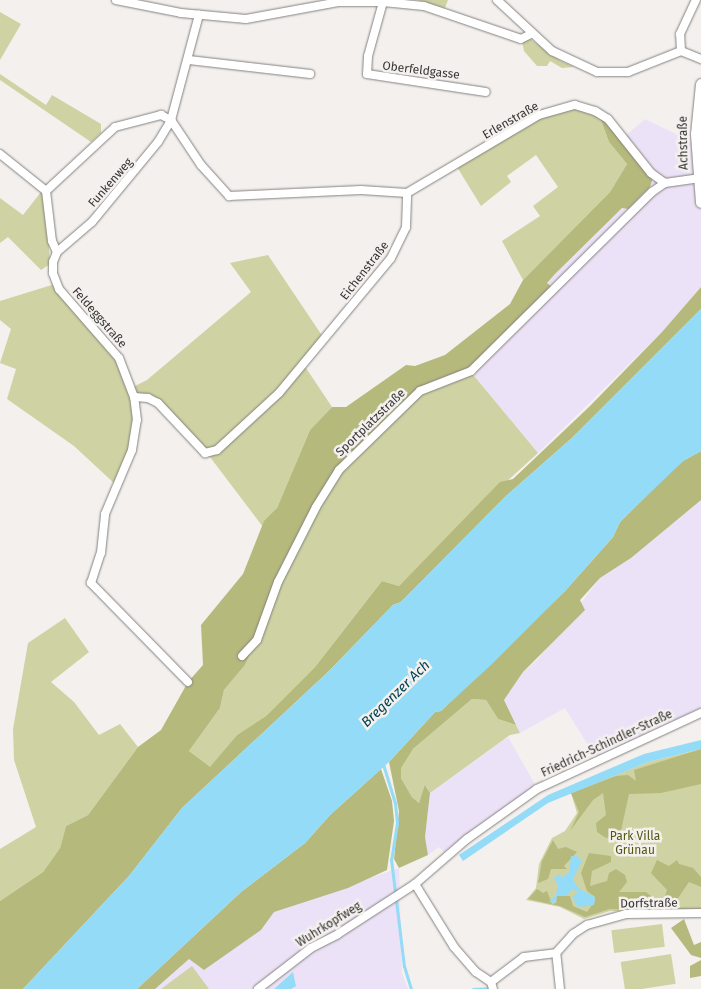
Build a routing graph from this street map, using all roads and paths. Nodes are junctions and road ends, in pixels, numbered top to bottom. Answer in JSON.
{"nodes":[{"id":1,"x":116,"y":0,"type":"edge"},
{"id":2,"x":497,"y":0,"type":"edge"},
{"id":3,"x":696,"y":0,"type":"edge"},
{"id":4,"x":383,"y":2,"type":"junction"},
{"id":5,"x":199,"y":15,"type":"junction"},
{"id":6,"x":531,"y":34,"type":"junction"},
{"id":7,"x":681,"y":51,"type":"junction"},
{"id":8,"x":701,"y":59,"type":"edge"},
{"id":9,"x":189,"y":60,"type":"junction"},
{"id":10,"x":310,"y":74,"type":"dead end"},
{"id":11,"x":701,"y":84,"type":"edge"},
{"id":12,"x":486,"y":92,"type":"dead end"},
{"id":13,"x":171,"y":120,"type":"junction"},
{"id":14,"x":0,"y":154,"type":"edge"},
{"id":15,"x":699,"y":178,"type":"junction"},
{"id":16,"x":665,"y":183,"type":"junction"},
{"id":17,"x":46,"y":190,"type":"junction"},
{"id":18,"x":406,"y":193,"type":"junction"},
{"id":19,"x":701,"y":202,"type":"edge"},
{"id":20,"x":57,"y":252,"type":"junction"},
{"id":21,"x":134,"y":397,"type":"junction"},
{"id":22,"x":242,"y":656,"type":"dead end"},
{"id":23,"x":188,"y":682,"type":"dead end"},
{"id":24,"x":700,"y":716,"type":"edge"},
{"id":25,"x":415,"y":884,"type":"junction"},
{"id":26,"x":701,"y":913,"type":"edge"},
{"id":27,"x":556,"y":954,"type":"junction"},
{"id":28,"x":492,"y":986,"type":"edge"},
{"id":29,"x":258,"y":989,"type":"edge"},
{"id":30,"x":560,"y":989,"type":"edge"}],
"edges":[{"from":1,"to":5,"type":"street"},
{"from":2,"to":6,"type":"street"},
{"from":3,"to":7,"type":"street"},
{"from":4,"to":5,"type":"street"},
{"from":4,"to":6,"type":"street"},
{"from":4,"to":12,"type":"street","name":"Oberfeldgasse"},
{"from":5,"to":9,"type":"street","name":"Funkenweg"},
{"from":6,"to":7,"type":"street"},
{"from":7,"to":8,"type":"street"},
{"from":9,"to":10,"type":"street"},
{"from":9,"to":13,"type":"street","name":"Funkenweg"},
{"from":11,"to":15,"type":"main road","name":"Achstraße"},
{"from":13,"to":17,"type":"street"},
{"from":13,"to":18,"type":"street"},
{"from":13,"to":20,"type":"street","name":"Funkenweg"},
{"from":14,"to":17,"type":"street"},
{"from":15,"to":16,"type":"street","name":"Sportplatzstraße"},
{"from":15,"to":19,"type":"main road","name":"Achstraße"},
{"from":16,"to":18,"type":"street","name":"Erlenstraße"},
{"from":16,"to":22,"type":"street","name":"Sportplatzstraße"},
{"from":17,"to":20,"type":"street","name":"Feldeggstraße"},
{"from":18,"to":21,"type":"street","name":"Eichenstraße"},
{"from":20,"to":21,"type":"street","name":"Feldeggstraße"},
{"from":21,"to":23,"type":"street","name":"Feldeggstraße"},
{"from":24,"to":25,"type":"street","name":"Friedrich-Schindler-Straße"},
{"from":25,"to":28,"type":"street"},
{"from":25,"to":29,"type":"street","name":"Wuhrkopfweg"},
{"from":26,"to":27,"type":"street","name":"Dorfstraße"},
{"from":27,"to":28,"type":"street"},
{"from":27,"to":30,"type":"street"}]}
